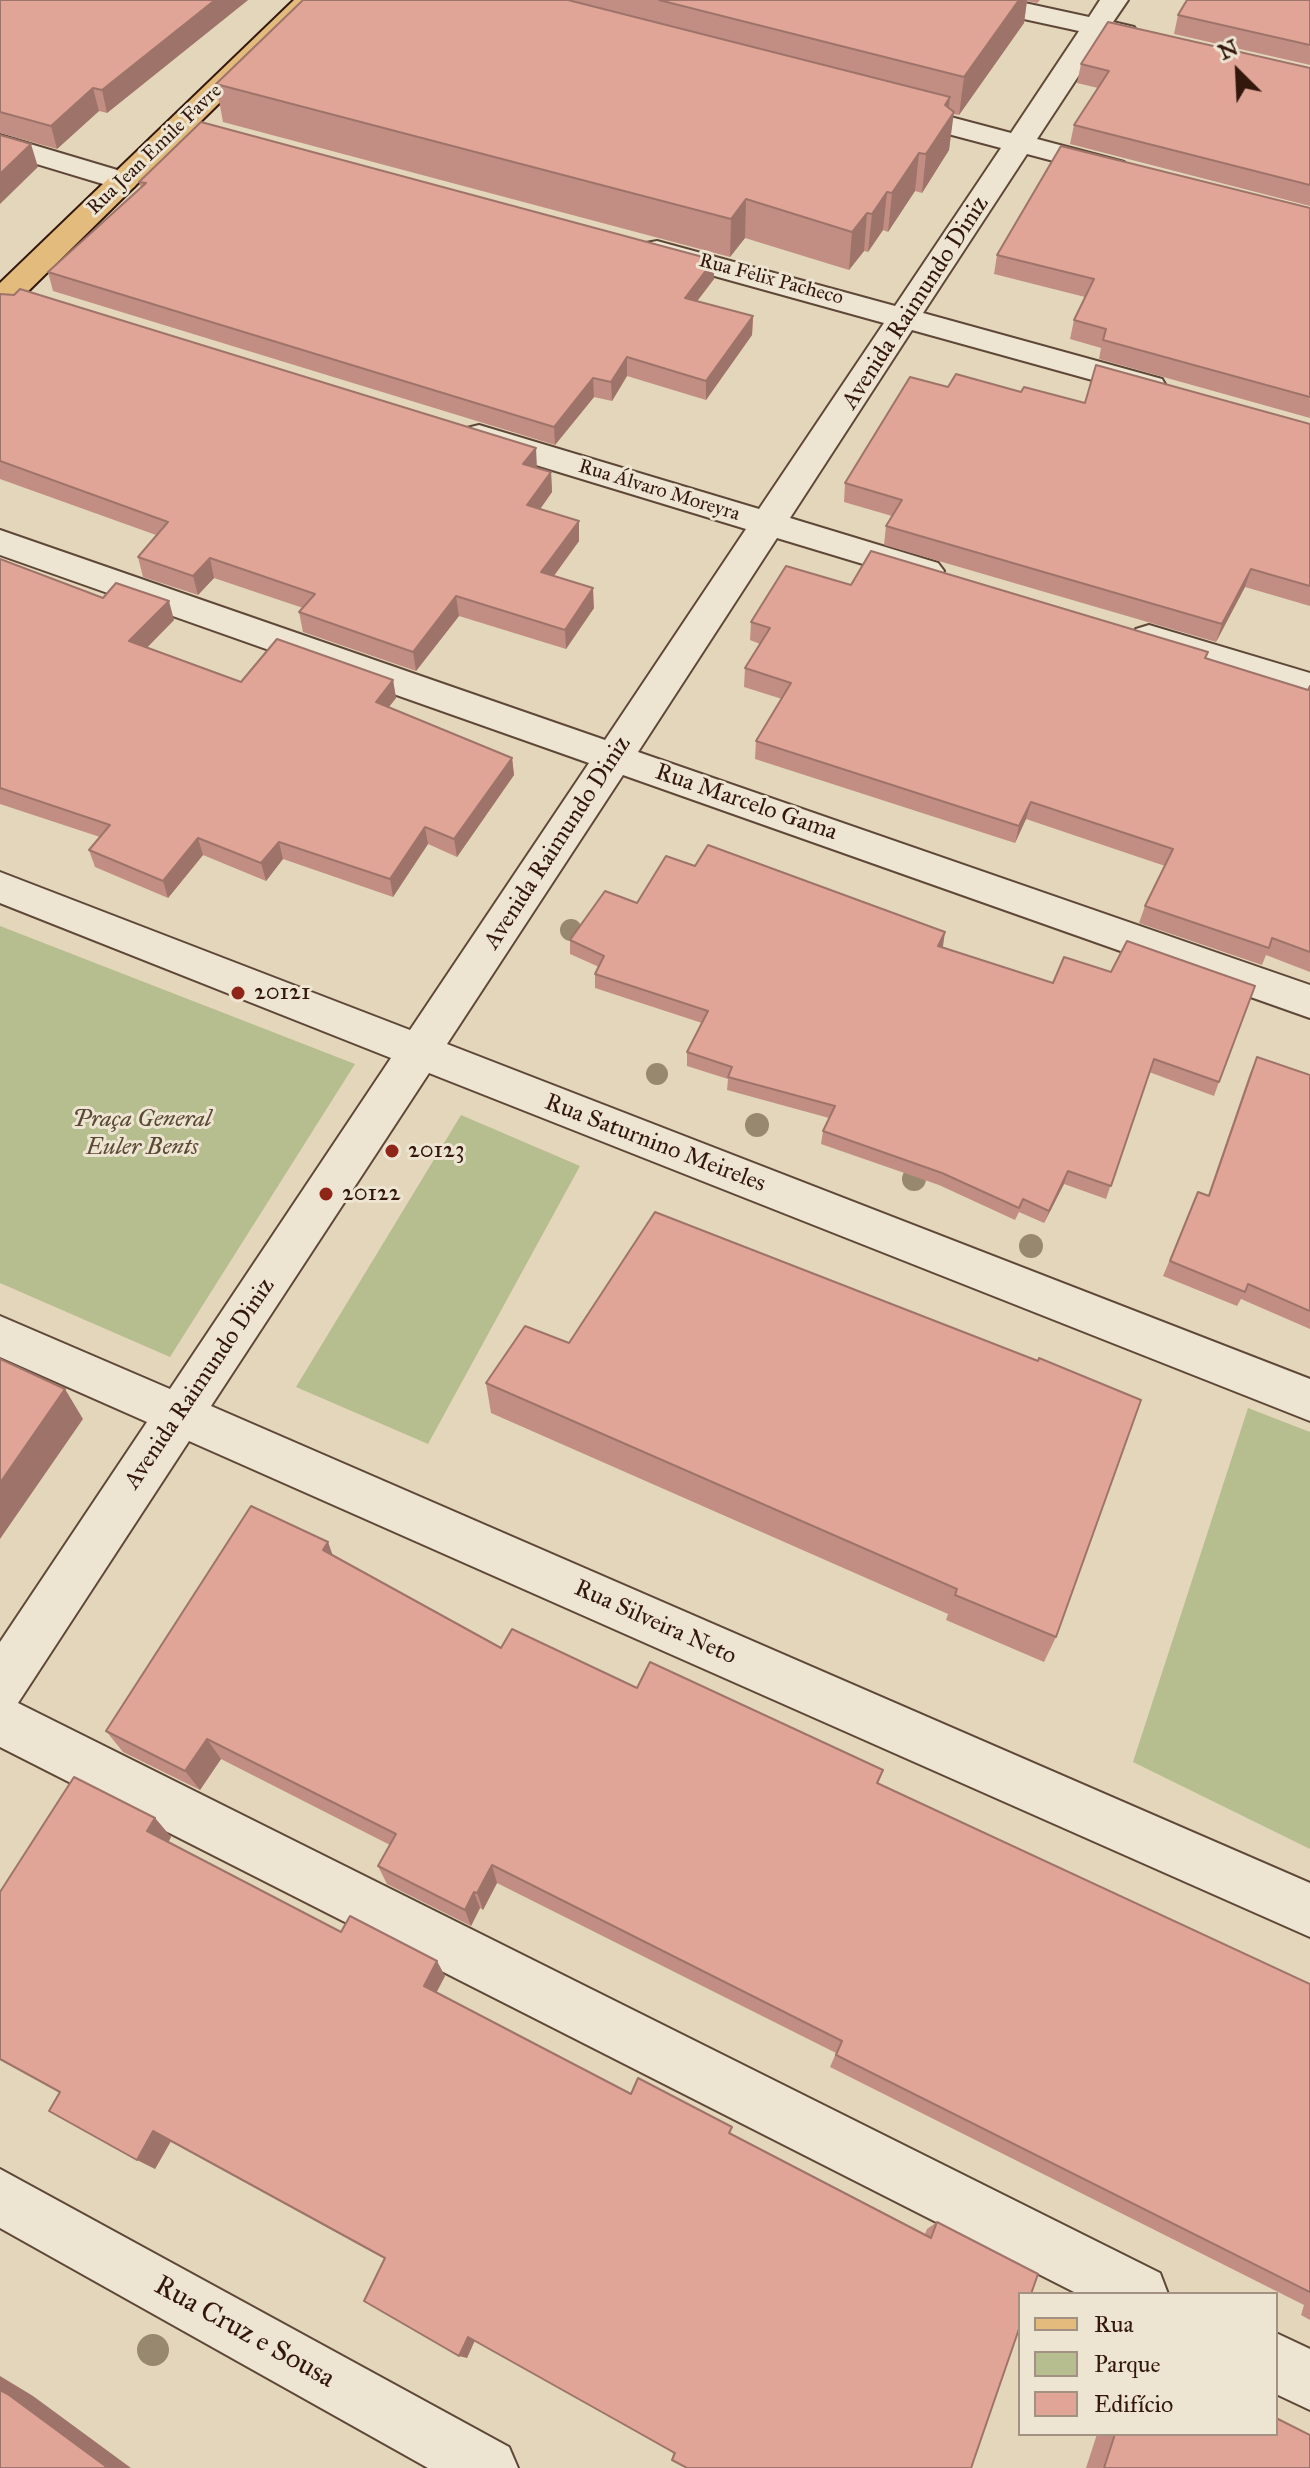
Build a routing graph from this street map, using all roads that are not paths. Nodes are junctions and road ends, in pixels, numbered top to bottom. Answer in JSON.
{"nodes":[{"id":1,"x":310,"y":0,"type":"edge"},
{"id":2,"x":974,"y":0,"type":"edge"},
{"id":3,"x":1114,"y":0,"type":"edge"},
{"id":4,"x":1096,"y":28,"type":"junction"},
{"id":5,"x":1148,"y":39,"type":"edge"},
{"id":6,"x":861,"y":102,"type":"edge"},
{"id":7,"x":183,"y":123,"type":"junction"},
{"id":8,"x":223,"y":133,"type":"edge"},
{"id":9,"x":0,"y":144,"type":"edge"},
{"id":10,"x":1020,"y":144,"type":"junction"},
{"id":11,"x":1145,"y":176,"type":"edge"},
{"id":12,"x":123,"y":181,"type":"junction"},
{"id":13,"x":625,"y":241,"type":"edge"},
{"id":14,"x":17,"y":297,"type":"edge"},
{"id":15,"x":906,"y":317,"type":"junction"},
{"id":16,"x":1175,"y":393,"type":"edge"},
{"id":17,"x":447,"y":426,"type":"edge"},
{"id":18,"x":770,"y":525,"type":"junction"},
{"id":19,"x":0,"y":542,"type":"edge"},
{"id":20,"x":963,"y":582,"type":"edge"},
{"id":21,"x":1114,"y":627,"type":"edge"},
{"id":22,"x":1310,"y":686,"type":"edge"},
{"id":23,"x":613,"y":757,"type":"junction"},
{"id":24,"x":0,"y":887,"type":"edge"},
{"id":25,"x":1310,"y":1002,"type":"edge"},
{"id":26,"x":421,"y":1053,"type":"junction"},
{"id":27,"x":0,"y":1336,"type":"edge"},
{"id":28,"x":1310,"y":1400,"type":"edge"},
{"id":29,"x":179,"y":1414,"type":"junction"},
{"id":30,"x":0,"y":1686,"type":"edge"},
{"id":31,"x":15,"y":1727,"type":"edge"},
{"id":32,"x":1310,"y":1910,"type":"edge"},
{"id":33,"x":0,"y":2197,"type":"edge"},
{"id":34,"x":1135,"y":2292,"type":"edge"},
{"id":35,"x":1278,"y":2364,"type":"edge"},
{"id":36,"x":1310,"y":2380,"type":"edge"},
{"id":37,"x":488,"y":2468,"type":"edge"}],
"edges":[{"from":1,"to":7,"type":"main road","name":"Rua Jean Emile Favre"},
{"from":2,"to":4,"type":"street"},
{"from":3,"to":4,"type":"street","name":"Avenida Raimundo Diniz"},
{"from":4,"to":5,"type":"street"},
{"from":4,"to":10,"type":"street","name":"Avenida Raimundo Diniz"},
{"from":6,"to":10,"type":"street"},
{"from":7,"to":8,"type":"street"},
{"from":7,"to":12,"type":"main road","name":"Rua Jean Emile Favre"},
{"from":9,"to":12,"type":"street"},
{"from":10,"to":11,"type":"street"},
{"from":10,"to":15,"type":"street","name":"Avenida Raimundo Diniz"},
{"from":12,"to":14,"type":"main road","name":"Rua Jean Emile Favre"},
{"from":13,"to":15,"type":"street","name":"Rua Felix Pacheco"},
{"from":15,"to":16,"type":"street","name":"Rua Felix Pacheco"},
{"from":15,"to":18,"type":"street","name":"Avenida Raimundo Diniz"},
{"from":17,"to":18,"type":"street","name":"Rua Álvaro Moreyra"},
{"from":18,"to":20,"type":"street","name":"Rua Álvaro Moreyra"},
{"from":18,"to":23,"type":"street","name":"Avenida Raimundo Diniz"},
{"from":19,"to":23,"type":"street","name":"Rua Marcelo Gama"},
{"from":21,"to":22,"type":"street"},
{"from":23,"to":25,"type":"street","name":"Rua Marcelo Gama"},
{"from":23,"to":26,"type":"street","name":"Avenida Raimundo Diniz"},
{"from":24,"to":26,"type":"street","name":"Rua Saturnino Meireles"},
{"from":26,"to":28,"type":"street","name":"Rua Saturnino Meireles"},
{"from":26,"to":29,"type":"street","name":"Avenida Raimundo Diniz"},
{"from":27,"to":29,"type":"street","name":"Rua Silveira Neto"},
{"from":29,"to":30,"type":"street","name":"Avenida Raimundo Diniz"},
{"from":29,"to":32,"type":"street","name":"Rua Silveira Neto"},
{"from":31,"to":34,"type":"street"},
{"from":33,"to":37,"type":"street","name":"Rua Cruz e Sousa"},
{"from":35,"to":36,"type":"street"}]}
